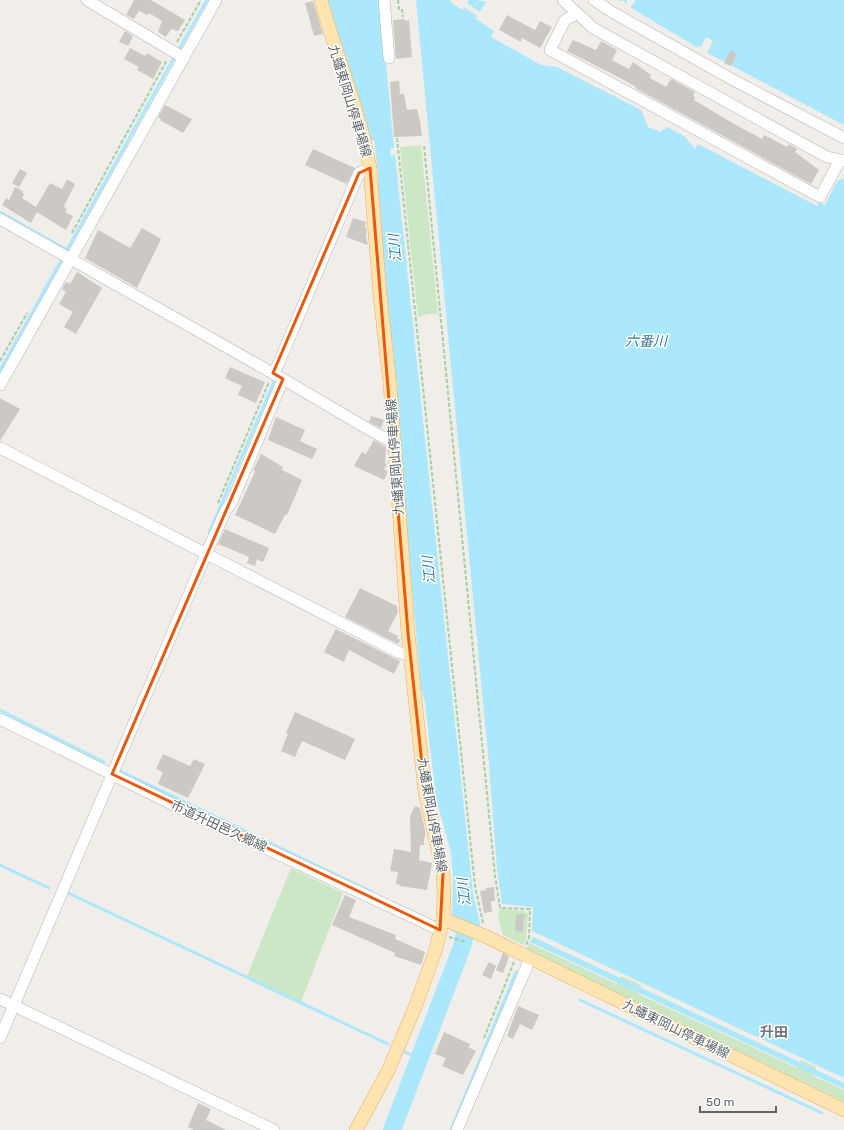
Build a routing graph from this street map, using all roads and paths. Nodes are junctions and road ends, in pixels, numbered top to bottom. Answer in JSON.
{"nodes":[{"id":1,"x":87,"y":0,"type":"edge"},
{"id":2,"x":201,"y":0,"type":"edge"},
{"id":3,"x":216,"y":0,"type":"edge"},
{"id":4,"x":321,"y":0,"type":"edge"},
{"id":5,"x":384,"y":0,"type":"edge"},
{"id":6,"x":398,"y":0,"type":"edge"},
{"id":7,"x":563,"y":0,"type":"edge"},
{"id":8,"x":594,"y":0,"type":"edge"},
{"id":9,"x":576,"y":14,"type":"junction"},
{"id":10,"x":403,"y":16,"type":"dead end"},
{"id":11,"x":177,"y":54,"type":"junction"},
{"id":12,"x":389,"y":58,"type":"dead end"},
{"id":13,"x":396,"y":138,"type":"dead end"},
{"id":14,"x":844,"y":138,"type":"edge"},
{"id":15,"x":424,"y":146,"type":"dead end"},
{"id":16,"x":842,"y":160,"type":"edge"},
{"id":17,"x":370,"y":168,"type":"junction"},
{"id":18,"x":0,"y":219,"type":"edge"},
{"id":19,"x":71,"y":234,"type":"dead end"},
{"id":20,"x":67,"y":256,"type":"junction"},
{"id":21,"x":277,"y":376,"type":"junction"},
{"id":22,"x":0,"y":385,"type":"edge"},
{"id":23,"x":394,"y":442,"type":"junction"},
{"id":24,"x":0,"y":448,"type":"edge"},
{"id":25,"x":215,"y":509,"type":"dead end"},
{"id":26,"x":203,"y":553,"type":"junction"},
{"id":27,"x":411,"y":656,"type":"junction"},
{"id":28,"x":0,"y":719,"type":"edge"},
{"id":29,"x":109,"y":773,"type":"junction"},
{"id":30,"x":445,"y":924,"type":"junction"},
{"id":31,"x":483,"y":936,"type":"junction"},
{"id":32,"x":523,"y":956,"type":"junction"},
{"id":33,"x":8,"y":1003,"type":"edge"},
{"id":34,"x":0,"y":1038,"type":"edge"},
{"id":35,"x":483,"y":1041,"type":"dead end"},
{"id":36,"x":844,"y":1110,"type":"edge"},
{"id":37,"x":274,"y":1130,"type":"edge"},
{"id":38,"x":356,"y":1130,"type":"edge"},
{"id":39,"x":457,"y":1130,"type":"edge"}],
"edges":[{"from":1,"to":11,"type":"street"},
{"from":2,"to":11,"type":"path"},
{"from":3,"to":11,"type":"street"},
{"from":4,"to":17,"type":"main road","name":"九蟠東岡山停車場線"},
{"from":5,"to":12,"type":"street"},
{"from":6,"to":10,"type":"path"},
{"from":7,"to":9,"type":"street"},
{"from":8,"to":14,"type":"street"},
{"from":9,"to":16,"type":"street"},
{"from":9,"to":16,"type":"street"},
{"from":11,"to":19,"type":"path"},
{"from":11,"to":20,"type":"street"},
{"from":13,"to":31,"type":"path"},
{"from":15,"to":32,"type":"path"},
{"from":17,"to":21,"type":"street"},
{"from":17,"to":23,"type":"main road","name":"九蟠東岡山停車場線"},
{"from":18,"to":20,"type":"street"},
{"from":20,"to":21,"type":"street"},
{"from":20,"to":22,"type":"street"},
{"from":21,"to":23,"type":"street"},
{"from":21,"to":25,"type":"path"},
{"from":21,"to":26,"type":"street"},
{"from":23,"to":27,"type":"main road","name":"九蟠東岡山停車場線"},
{"from":24,"to":26,"type":"street"},
{"from":26,"to":27,"type":"street"},
{"from":26,"to":29,"type":"street"},
{"from":27,"to":30,"type":"main road","name":"九蟠東岡山停車場線"},
{"from":28,"to":29,"type":"street","name":"市道升田邑久郷線"},
{"from":29,"to":30,"type":"street","name":"市道升田邑久郷線"},
{"from":29,"to":33,"type":"street"},
{"from":30,"to":31,"type":"main road","name":"九蟠東岡山停車場線"},
{"from":30,"to":38,"type":"main road","name":"九蟠東岡山停車場線"},
{"from":31,"to":32,"type":"main road","name":"九蟠東岡山停車場線"},
{"from":32,"to":35,"type":"path"},
{"from":32,"to":36,"type":"main road","name":"九蟠東岡山停車場線"},
{"from":32,"to":39,"type":"street"},
{"from":33,"to":34,"type":"street"},
{"from":33,"to":37,"type":"street"}]}
